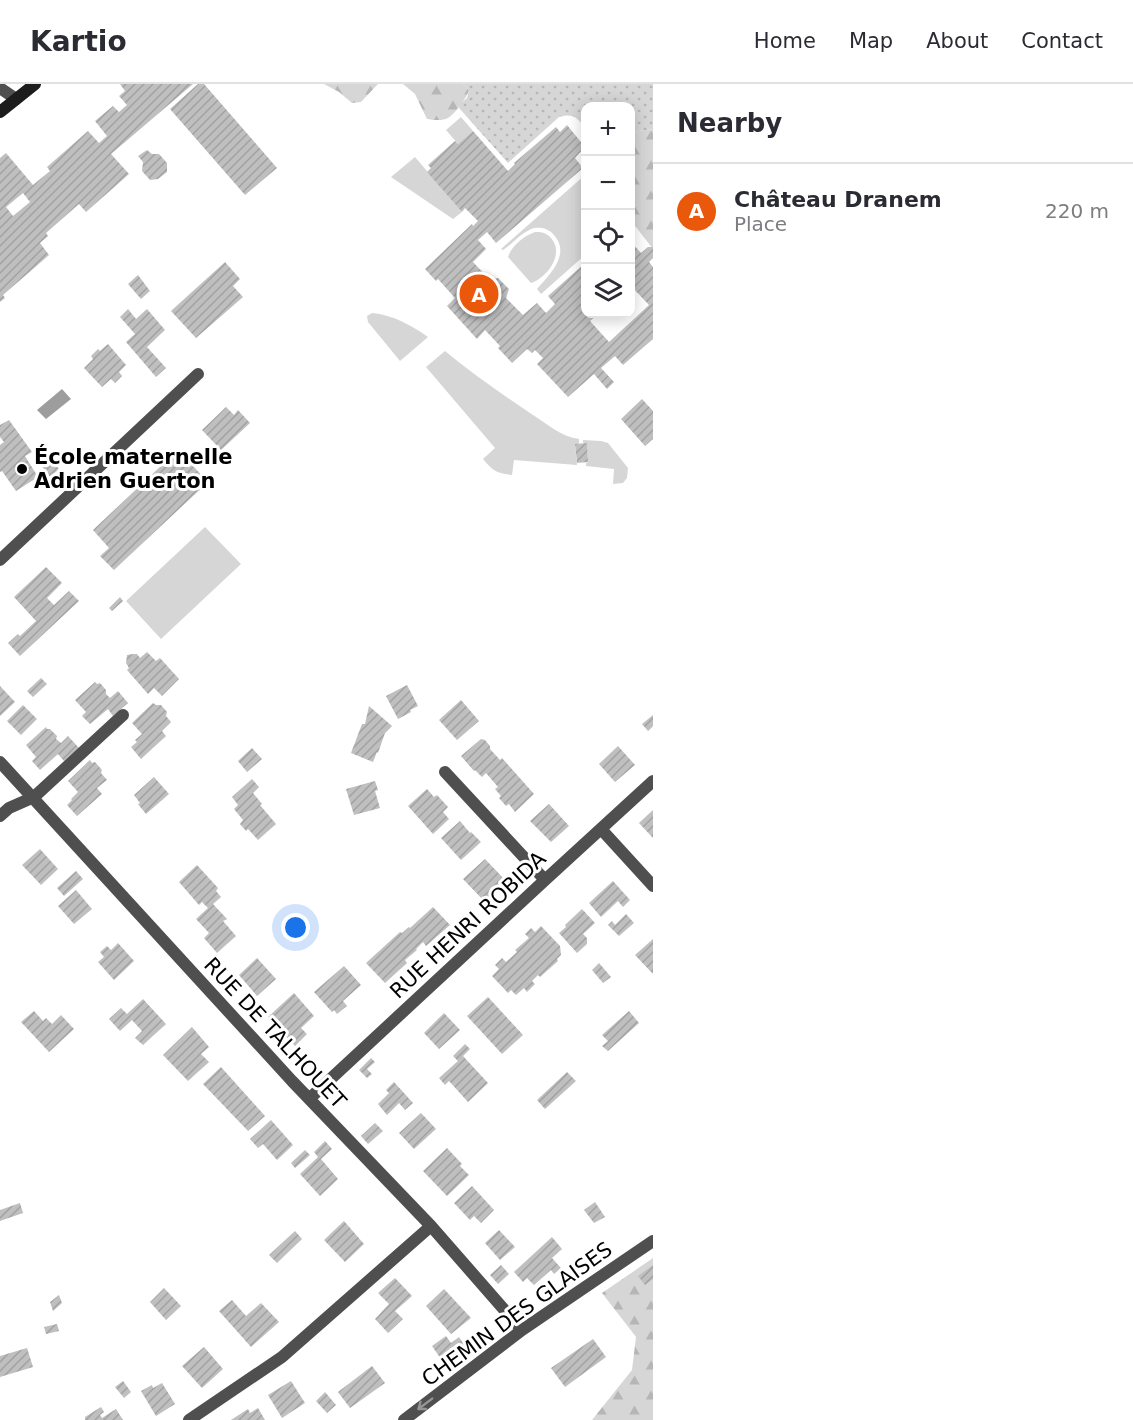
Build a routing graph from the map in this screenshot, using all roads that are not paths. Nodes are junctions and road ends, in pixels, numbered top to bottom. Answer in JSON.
{"nodes":[{"id":1,"x":35,"y":84,"type":"edge"},
{"id":2,"x":0,"y":88,"type":"edge"},
{"id":3,"x":16,"y":99,"type":"junction"},
{"id":4,"x":0,"y":112,"type":"edge"},
{"id":5,"x":198,"y":374,"type":"dead end"},
{"id":6,"x":0,"y":560,"type":"edge"},
{"id":7,"x":123,"y":715,"type":"dead end"},
{"id":8,"x":0,"y":762,"type":"edge"},
{"id":9,"x":445,"y":772,"type":"dead end"},
{"id":10,"x":653,"y":781,"type":"edge"},
{"id":11,"x":33,"y":798,"type":"junction"},
{"id":12,"x":0,"y":816,"type":"edge"},
{"id":13,"x":601,"y":829,"type":"junction"},
{"id":14,"x":544,"y":880,"type":"junction"},
{"id":15,"x":653,"y":886,"type":"edge"},
{"id":16,"x":309,"y":1099,"type":"junction"},
{"id":17,"x":431,"y":1226,"type":"junction"},
{"id":18,"x":653,"y":1241,"type":"edge"},
{"id":19,"x":522,"y":1330,"type":"junction"},
{"id":20,"x":189,"y":1420,"type":"edge"},
{"id":21,"x":404,"y":1420,"type":"edge"}],
"edges":[{"from":1,"to":3,"type":"street"},
{"from":2,"to":3,"type":"street"},
{"from":3,"to":4,"type":"street"},
{"from":5,"to":6,"type":"street"},
{"from":7,"to":11,"type":"street"},
{"from":8,"to":11,"type":"street","name":"RUE DE TALHOUET"},
{"from":9,"to":14,"type":"street"},
{"from":10,"to":13,"type":"street","name":"RUE HENRI ROBIDA"},
{"from":11,"to":12,"type":"street"},
{"from":11,"to":16,"type":"street","name":"RUE DE TALHOUET"},
{"from":13,"to":14,"type":"street","name":"RUE HENRI ROBIDA"},
{"from":13,"to":15,"type":"street"},
{"from":14,"to":16,"type":"street","name":"RUE HENRI ROBIDA"},
{"from":16,"to":17,"type":"street","name":"RUE DE TALHOUET"},
{"from":17,"to":19,"type":"street","name":"RUE DE TALHOUET"},
{"from":17,"to":20,"type":"street"},
{"from":18,"to":19,"type":"street","name":"CHEMIN DES GLAISES"},
{"from":19,"to":21,"type":"street","name":"CHEMIN DES GLAISES","one_way":true}]}
